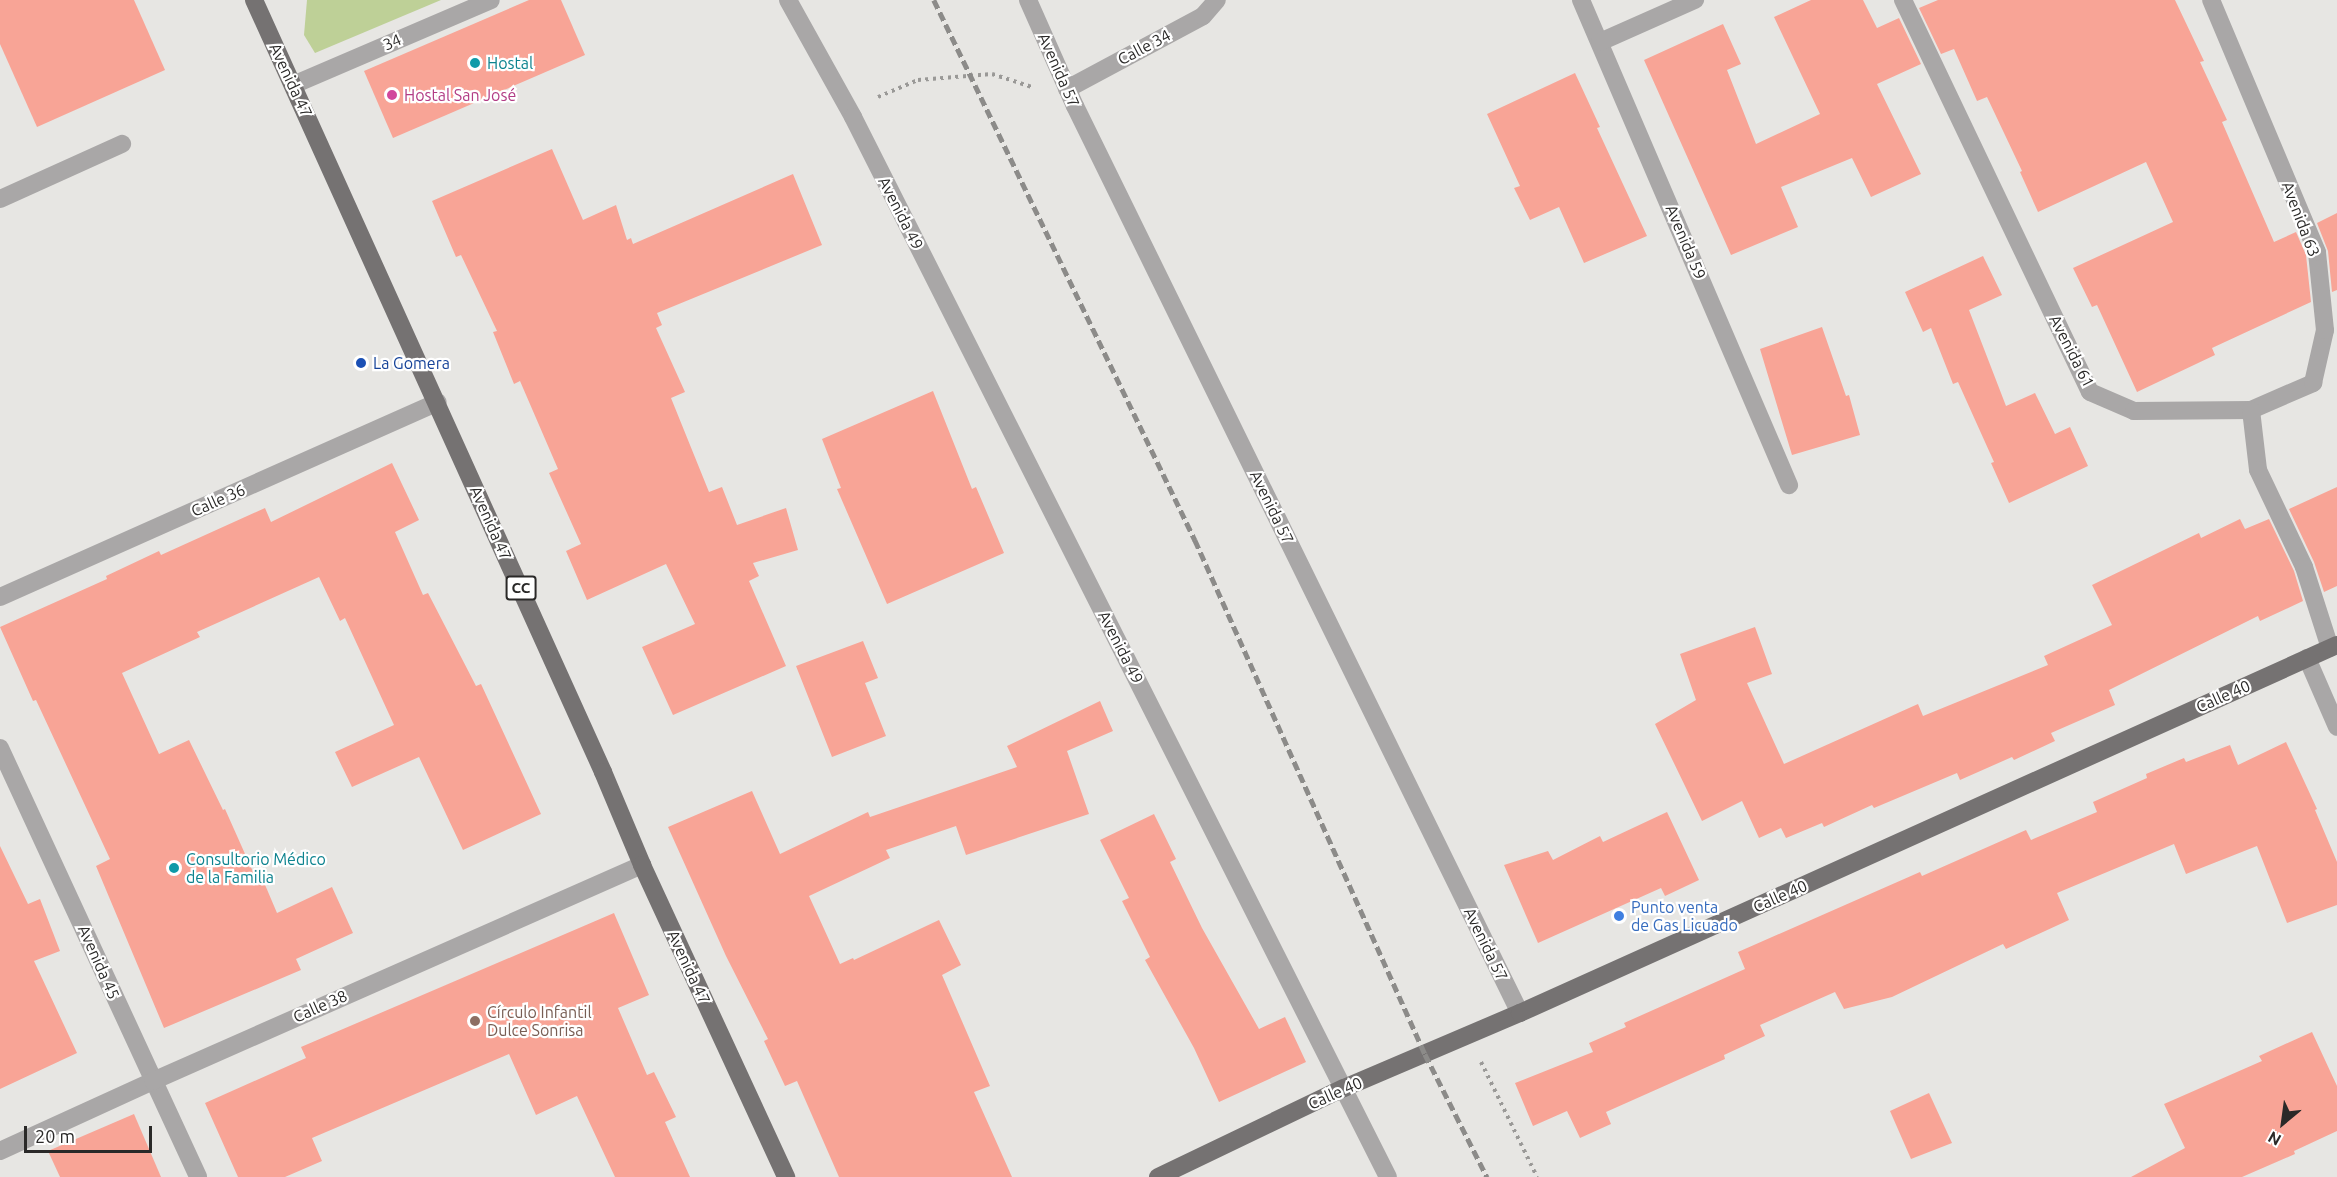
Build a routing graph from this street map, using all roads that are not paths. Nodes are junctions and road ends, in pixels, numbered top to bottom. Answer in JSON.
{"nodes":[{"id":1,"x":254,"y":0,"type":"edge"},
{"id":2,"x":491,"y":0,"type":"edge"},
{"id":3,"x":788,"y":0,"type":"edge"},
{"id":4,"x":1028,"y":0,"type":"edge"},
{"id":5,"x":1217,"y":0,"type":"edge"},
{"id":6,"x":1581,"y":0,"type":"edge"},
{"id":7,"x":1695,"y":0,"type":"edge"},
{"id":8,"x":1904,"y":0,"type":"edge"},
{"id":9,"x":2211,"y":0,"type":"edge"},
{"id":10,"x":1600,"y":42,"type":"junction"},
{"id":11,"x":293,"y":85,"type":"junction"},
{"id":12,"x":1071,"y":97,"type":"junction"},
{"id":13,"x":122,"y":144,"type":"dead end"},
{"id":14,"x":0,"y":199,"type":"edge"},
{"id":15,"x":437,"y":402,"type":"junction"},
{"id":16,"x":2251,"y":410,"type":"junction"},
{"id":17,"x":1789,"y":485,"type":"dead end"},
{"id":18,"x":0,"y":597,"type":"edge"},
{"id":19,"x":2333,"y":647,"type":"edge"},
{"id":20,"x":2307,"y":658,"type":"junction"},
{"id":21,"x":2337,"y":727,"type":"edge"},
{"id":22,"x":0,"y":748,"type":"edge"},
{"id":23,"x":642,"y":866,"type":"junction"},
{"id":24,"x":1520,"y":1013,"type":"junction"},
{"id":25,"x":153,"y":1081,"type":"junction"},
{"id":26,"x":1344,"y":1088,"type":"junction"},
{"id":27,"x":0,"y":1151,"type":"edge"},
{"id":28,"x":198,"y":1177,"type":"edge"},
{"id":29,"x":786,"y":1177,"type":"edge"},
{"id":30,"x":1158,"y":1177,"type":"edge"},
{"id":31,"x":1389,"y":1177,"type":"edge"}],
"edges":[{"from":1,"to":11,"type":"main road","name":"Avenida 47","number":"CC"},
{"from":2,"to":11,"type":"street","name":"34"},
{"from":3,"to":26,"type":"street","name":"Avenida 49"},
{"from":4,"to":12,"type":"street","name":"Avenida 57"},
{"from":5,"to":12,"type":"street","name":"Calle 34"},
{"from":6,"to":10,"type":"street","name":"Avenida 59"},
{"from":7,"to":10,"type":"street"},
{"from":8,"to":16,"type":"street","name":"Avenida 61"},
{"from":9,"to":16,"type":"street","name":"Avenida 63"},
{"from":10,"to":17,"type":"street","name":"Avenida 59"},
{"from":11,"to":15,"type":"main road","name":"Avenida 47","number":"CC"},
{"from":12,"to":24,"type":"street","name":"Avenida 57"},
{"from":13,"to":14,"type":"street"},
{"from":15,"to":18,"type":"street","name":"Calle 36"},
{"from":15,"to":23,"type":"main road","name":"Avenida 47","number":"CC"},
{"from":16,"to":19,"type":"street"},
{"from":19,"to":20,"type":"main road","name":"Calle 40"},
{"from":20,"to":21,"type":"street"},
{"from":20,"to":24,"type":"main road","name":"Calle 40"},
{"from":22,"to":25,"type":"street","name":"Avenida 45"},
{"from":23,"to":25,"type":"street","name":"Calle 38"},
{"from":23,"to":29,"type":"main road","name":"Avenida 47","number":"CC"},
{"from":24,"to":26,"type":"main road","name":"Calle 40"},
{"from":25,"to":27,"type":"street","name":"Calle 38"},
{"from":25,"to":28,"type":"street","name":"Avenida 45"},
{"from":26,"to":30,"type":"main road","name":"Calle 40"},
{"from":26,"to":31,"type":"street","name":"Avenida 49"}]}
